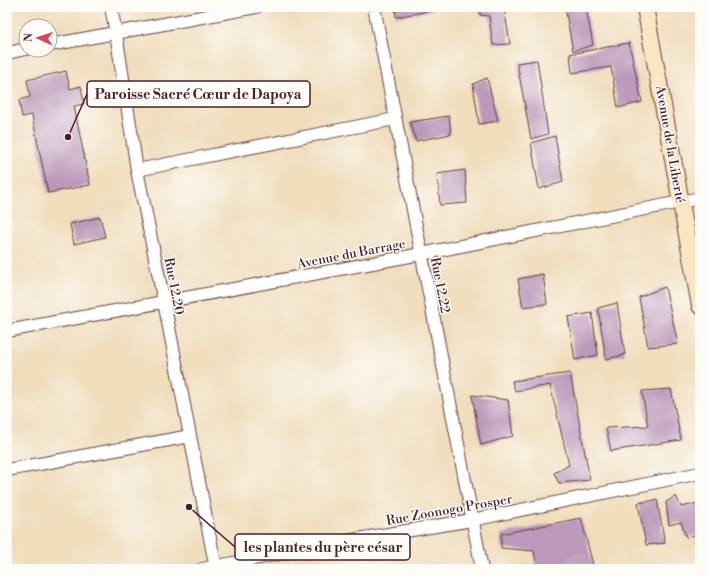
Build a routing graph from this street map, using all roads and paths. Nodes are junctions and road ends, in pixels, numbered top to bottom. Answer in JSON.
{"nodes":[{"id":1,"x":110,"y":7,"type":"edge"},
{"id":2,"x":256,"y":7,"type":"edge"},
{"id":3,"x":374,"y":7,"type":"edge"},
{"id":4,"x":645,"y":7,"type":"edge"},
{"id":5,"x":116,"y":33,"type":"junction"},
{"id":6,"x":58,"y":44,"type":"edge"},
{"id":7,"x":18,"y":51,"type":"edge"},
{"id":8,"x":7,"y":53,"type":"edge"},
{"id":9,"x":395,"y":119,"type":"junction"},
{"id":10,"x":137,"y":170,"type":"junction"},
{"id":11,"x":700,"y":198,"type":"edge"},
{"id":12,"x":681,"y":202,"type":"junction"},
{"id":13,"x":421,"y":254,"type":"junction"},
{"id":14,"x":164,"y":302,"type":"junction"},
{"id":15,"x":700,"y":306,"type":"edge"},
{"id":16,"x":7,"y":331,"type":"edge"},
{"id":17,"x":190,"y":436,"type":"junction"},
{"id":18,"x":7,"y":470,"type":"edge"},
{"id":19,"x":700,"y":473,"type":"edge"},
{"id":20,"x":472,"y":520,"type":"junction"},
{"id":21,"x":216,"y":568,"type":"edge"},
{"id":22,"x":202,"y":569,"type":"edge"},
{"id":23,"x":482,"y":569,"type":"edge"}],
"edges":[{"from":1,"to":5,"type":"street","name":"Rue 12.20"},
{"from":2,"to":5,"type":"street"},
{"from":3,"to":9,"type":"street","name":"Rue 12.22"},
{"from":4,"to":12,"type":"main road","name":"Avenue de la Liberté"},
{"from":5,"to":6,"type":"street"},
{"from":5,"to":10,"type":"street","name":"Rue 12.20"},
{"from":7,"to":8,"type":"street"},
{"from":9,"to":10,"type":"street"},
{"from":9,"to":13,"type":"street","name":"Rue 12.22"},
{"from":10,"to":14,"type":"street","name":"Rue 12.20"},
{"from":11,"to":12,"type":"street","name":"Avenue du Barrage"},
{"from":12,"to":13,"type":"street","name":"Avenue du Barrage"},
{"from":12,"to":15,"type":"main road","name":"Avenue de la Liberté"},
{"from":13,"to":14,"type":"street","name":"Avenue du Barrage"},
{"from":13,"to":20,"type":"street","name":"Rue 12.22"},
{"from":14,"to":16,"type":"street","name":"Avenue du Barrage"},
{"from":14,"to":17,"type":"street","name":"Rue 12.20"},
{"from":17,"to":18,"type":"street"},
{"from":17,"to":21,"type":"street","name":"Rue 12.20"},
{"from":19,"to":20,"type":"street","name":"Rue Zoonogo Prosper"},
{"from":20,"to":21,"type":"street","name":"Rue Zoonogo Prosper"},
{"from":20,"to":23,"type":"street","name":"Rue 12.22"},
{"from":21,"to":22,"type":"street","name":"Rue Zoonogo Prosper"}]}
